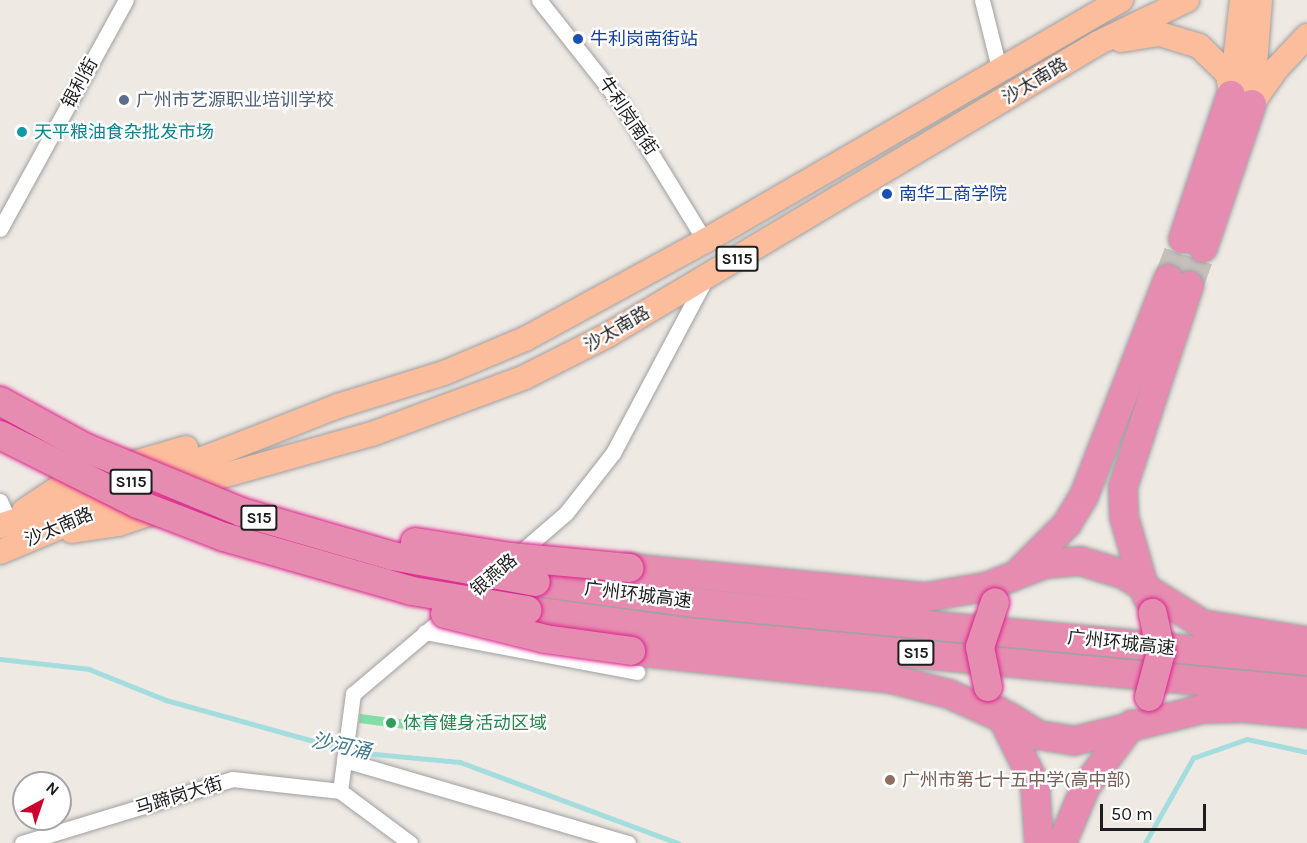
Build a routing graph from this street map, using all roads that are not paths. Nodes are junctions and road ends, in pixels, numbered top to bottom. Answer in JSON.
{"nodes":[{"id":1,"x":126,"y":0,"type":"edge"},
{"id":2,"x":539,"y":0,"type":"edge"},
{"id":3,"x":982,"y":0,"type":"edge"},
{"id":4,"x":1121,"y":0,"type":"edge"},
{"id":5,"x":1242,"y":0,"type":"edge"},
{"id":6,"x":1260,"y":0,"type":"edge"},
{"id":7,"x":1180,"y":2,"type":"edge"},
{"id":8,"x":1307,"y":36,"type":"edge"},
{"id":9,"x":1098,"y":43,"type":"junction"},
{"id":10,"x":999,"y":68,"type":"junction"},
{"id":11,"x":1241,"y":100,"type":"junction"},
{"id":12,"x":0,"y":229,"type":"edge"},
{"id":13,"x":705,"y":241,"type":"junction"},
{"id":14,"x":1193,"y":243,"type":"tunnel mouth"},
{"id":15,"x":706,"y":277,"type":"junction"},
{"id":16,"x":0,"y":400,"type":"edge"},
{"id":17,"x":0,"y":435,"type":"edge"},
{"id":18,"x":148,"y":476,"type":"junction"},
{"id":19,"x":3,"y":516,"type":"edge"},
{"id":20,"x":186,"y":523,"type":"junction"},
{"id":21,"x":1066,"y":524,"type":"junction"},
{"id":22,"x":0,"y":552,"type":"edge"},
{"id":23,"x":1033,"y":568,"type":"junction"},
{"id":24,"x":992,"y":592,"type":"junction"},
{"id":25,"x":1156,"y":602,"type":"junction"},
{"id":26,"x":425,"y":632,"type":"junction"},
{"id":27,"x":1307,"y":640,"type":"edge"},
{"id":28,"x":1307,"y":661,"type":"edge"},
{"id":29,"x":637,"y":672,"type":"dead end"},
{"id":30,"x":1307,"y":691,"type":"edge"},
{"id":31,"x":949,"y":694,"type":"junction"},
{"id":32,"x":1149,"y":697,"type":"junction"},
{"id":33,"x":1307,"y":714,"type":"edge"},
{"id":34,"x":1179,"y":715,"type":"junction"},
{"id":35,"x":1013,"y":723,"type":"junction"},
{"id":36,"x":1129,"y":730,"type":"junction"},
{"id":37,"x":1092,"y":739,"type":"junction"},
{"id":38,"x":344,"y":759,"type":"junction"},
{"id":39,"x":1035,"y":784,"type":"junction"},
{"id":40,"x":1086,"y":786,"type":"junction"},
{"id":41,"x":340,"y":791,"type":"junction"},
{"id":42,"x":22,"y":843,"type":"edge"},
{"id":43,"x":410,"y":843,"type":"edge"},
{"id":44,"x":628,"y":843,"type":"edge"},
{"id":45,"x":1039,"y":843,"type":"edge"},
{"id":46,"x":1062,"y":843,"type":"edge"}],
"edges":[{"from":1,"to":12,"type":"street","name":"银利街"},
{"from":2,"to":13,"type":"street","name":"牛利岗南街"},
{"from":3,"to":10,"type":"street"},
{"from":4,"to":10,"type":"main road","name":"沙太南路"},
{"from":5,"to":11,"type":"main road"},
{"from":6,"to":11,"type":"main road"},
{"from":7,"to":9,"type":"main road","name":"沙太南路","number":"S115"},
{"from":8,"to":11,"type":"main road"},
{"from":9,"to":11,"type":"main road"},
{"from":9,"to":15,"type":"main road","name":"沙太南路","number":"S115"},
{"from":10,"to":13,"type":"main road","name":"沙太南路"},
{"from":11,"to":14,"type":"highway"},
{"from":13,"to":19,"type":"main road","name":"沙太南路","number":"S115"},
{"from":15,"to":22,"type":"main road","name":"沙太南路","number":"S115"},
{"from":15,"to":26,"type":"street","name":"银燕路"},
{"from":16,"to":18,"type":"highway","name":"广州环城高速","number":"S15","bridge":true},
{"from":17,"to":20,"type":"highway","name":"广州环城高速","number":"S15","bridge":true},
{"from":18,"to":24,"type":"highway","bridge":true},
{"from":18,"to":28,"type":"highway","name":"广州环城高速","number":"S15","bridge":true},
{"from":20,"to":30,"type":"highway","name":"广州环城高速","number":"S15","bridge":true},
{"from":20,"to":31,"type":"highway","bridge":true},
{"from":21,"to":23,"type":"highway"},
{"from":21,"to":24,"type":"highway"},
{"from":21,"to":25,"type":"highway"},
{"from":23,"to":24,"type":"highway"},
{"from":23,"to":25,"type":"highway"},
{"from":24,"to":35,"type":"highway","bridge":true},
{"from":25,"to":27,"type":"highway"},
{"from":25,"to":32,"type":"highway","bridge":true},
{"from":26,"to":29,"type":"street"},
{"from":26,"to":38,"type":"street","name":"银燕路"},
{"from":31,"to":35,"type":"highway"},
{"from":31,"to":39,"type":"highway"},
{"from":32,"to":36,"type":"highway"},
{"from":32,"to":37,"type":"highway"},
{"from":33,"to":34,"type":"highway"},
{"from":34,"to":36,"type":"highway"},
{"from":34,"to":40,"type":"highway"},
{"from":35,"to":37,"type":"highway"},
{"from":35,"to":39,"type":"highway"},
{"from":36,"to":37,"type":"highway"},
{"from":36,"to":40,"type":"highway"},
{"from":38,"to":41,"type":"street","name":"银燕路"},
{"from":38,"to":44,"type":"street"},
{"from":39,"to":45,"type":"highway"},
{"from":40,"to":46,"type":"highway"},
{"from":41,"to":42,"type":"street","name":"马蹄岗大街"},
{"from":41,"to":43,"type":"street"}]}
